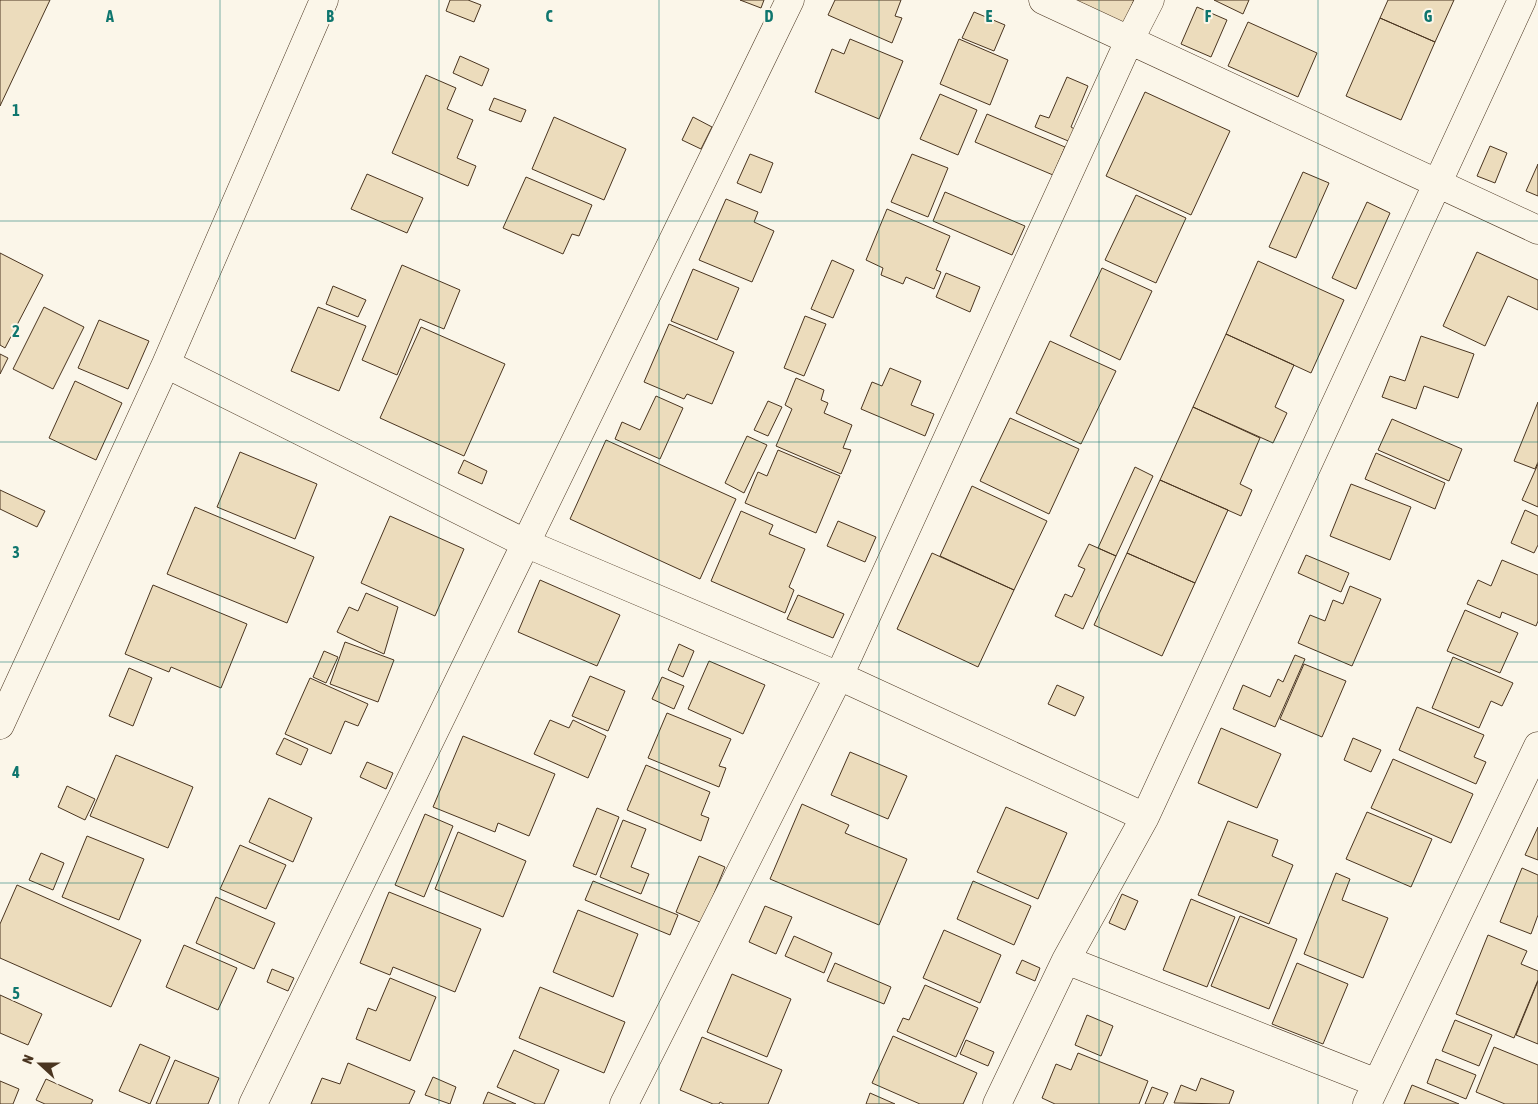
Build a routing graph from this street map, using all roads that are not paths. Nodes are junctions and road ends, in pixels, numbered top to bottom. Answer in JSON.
{"nodes":[{"id":1,"x":324,"y":0,"type":"edge"},
{"id":2,"x":790,"y":0,"type":"edge"},
{"id":3,"x":1043,"y":0,"type":"edge"},
{"id":4,"x":1150,"y":0,"type":"edge"},
{"id":5,"x":1522,"y":0,"type":"edge"},
{"id":6,"x":1129,"y":41,"type":"junction"},
{"id":7,"x":1437,"y":184,"type":"junction"},
{"id":8,"x":1538,"y":230,"type":"edge"},
{"id":9,"x":166,"y":364,"type":"junction"},
{"id":10,"x":526,"y":543,"type":"junction"},
{"id":11,"x":839,"y":676,"type":"junction"},
{"id":12,"x":0,"y":725,"type":"edge"},
{"id":13,"x":1538,"y":746,"type":"edge"},
{"id":14,"x":1144,"y":817,"type":"junction"},
{"id":15,"x":1066,"y":960,"type":"junction"},
{"id":16,"x":1372,"y":1093,"type":"edge"},
{"id":17,"x":253,"y":1104,"type":"edge"},
{"id":18,"x":624,"y":1104,"type":"edge"},
{"id":19,"x":997,"y":1104,"type":"edge"}],
"edges":[{"from":1,"to":9,"type":"street"},
{"from":2,"to":10,"type":"street"},
{"from":3,"to":6,"type":"street"},
{"from":4,"to":6,"type":"street"},
{"from":5,"to":7,"type":"street"},
{"from":6,"to":7,"type":"street"},
{"from":6,"to":11,"type":"street"},
{"from":7,"to":8,"type":"street"},
{"from":7,"to":14,"type":"street"},
{"from":9,"to":10,"type":"street"},
{"from":9,"to":12,"type":"street"},
{"from":10,"to":11,"type":"street"},
{"from":10,"to":17,"type":"street"},
{"from":11,"to":14,"type":"street"},
{"from":11,"to":18,"type":"street"},
{"from":13,"to":16,"type":"street"},
{"from":14,"to":15,"type":"street"},
{"from":15,"to":16,"type":"street"},
{"from":15,"to":19,"type":"street"}]}
